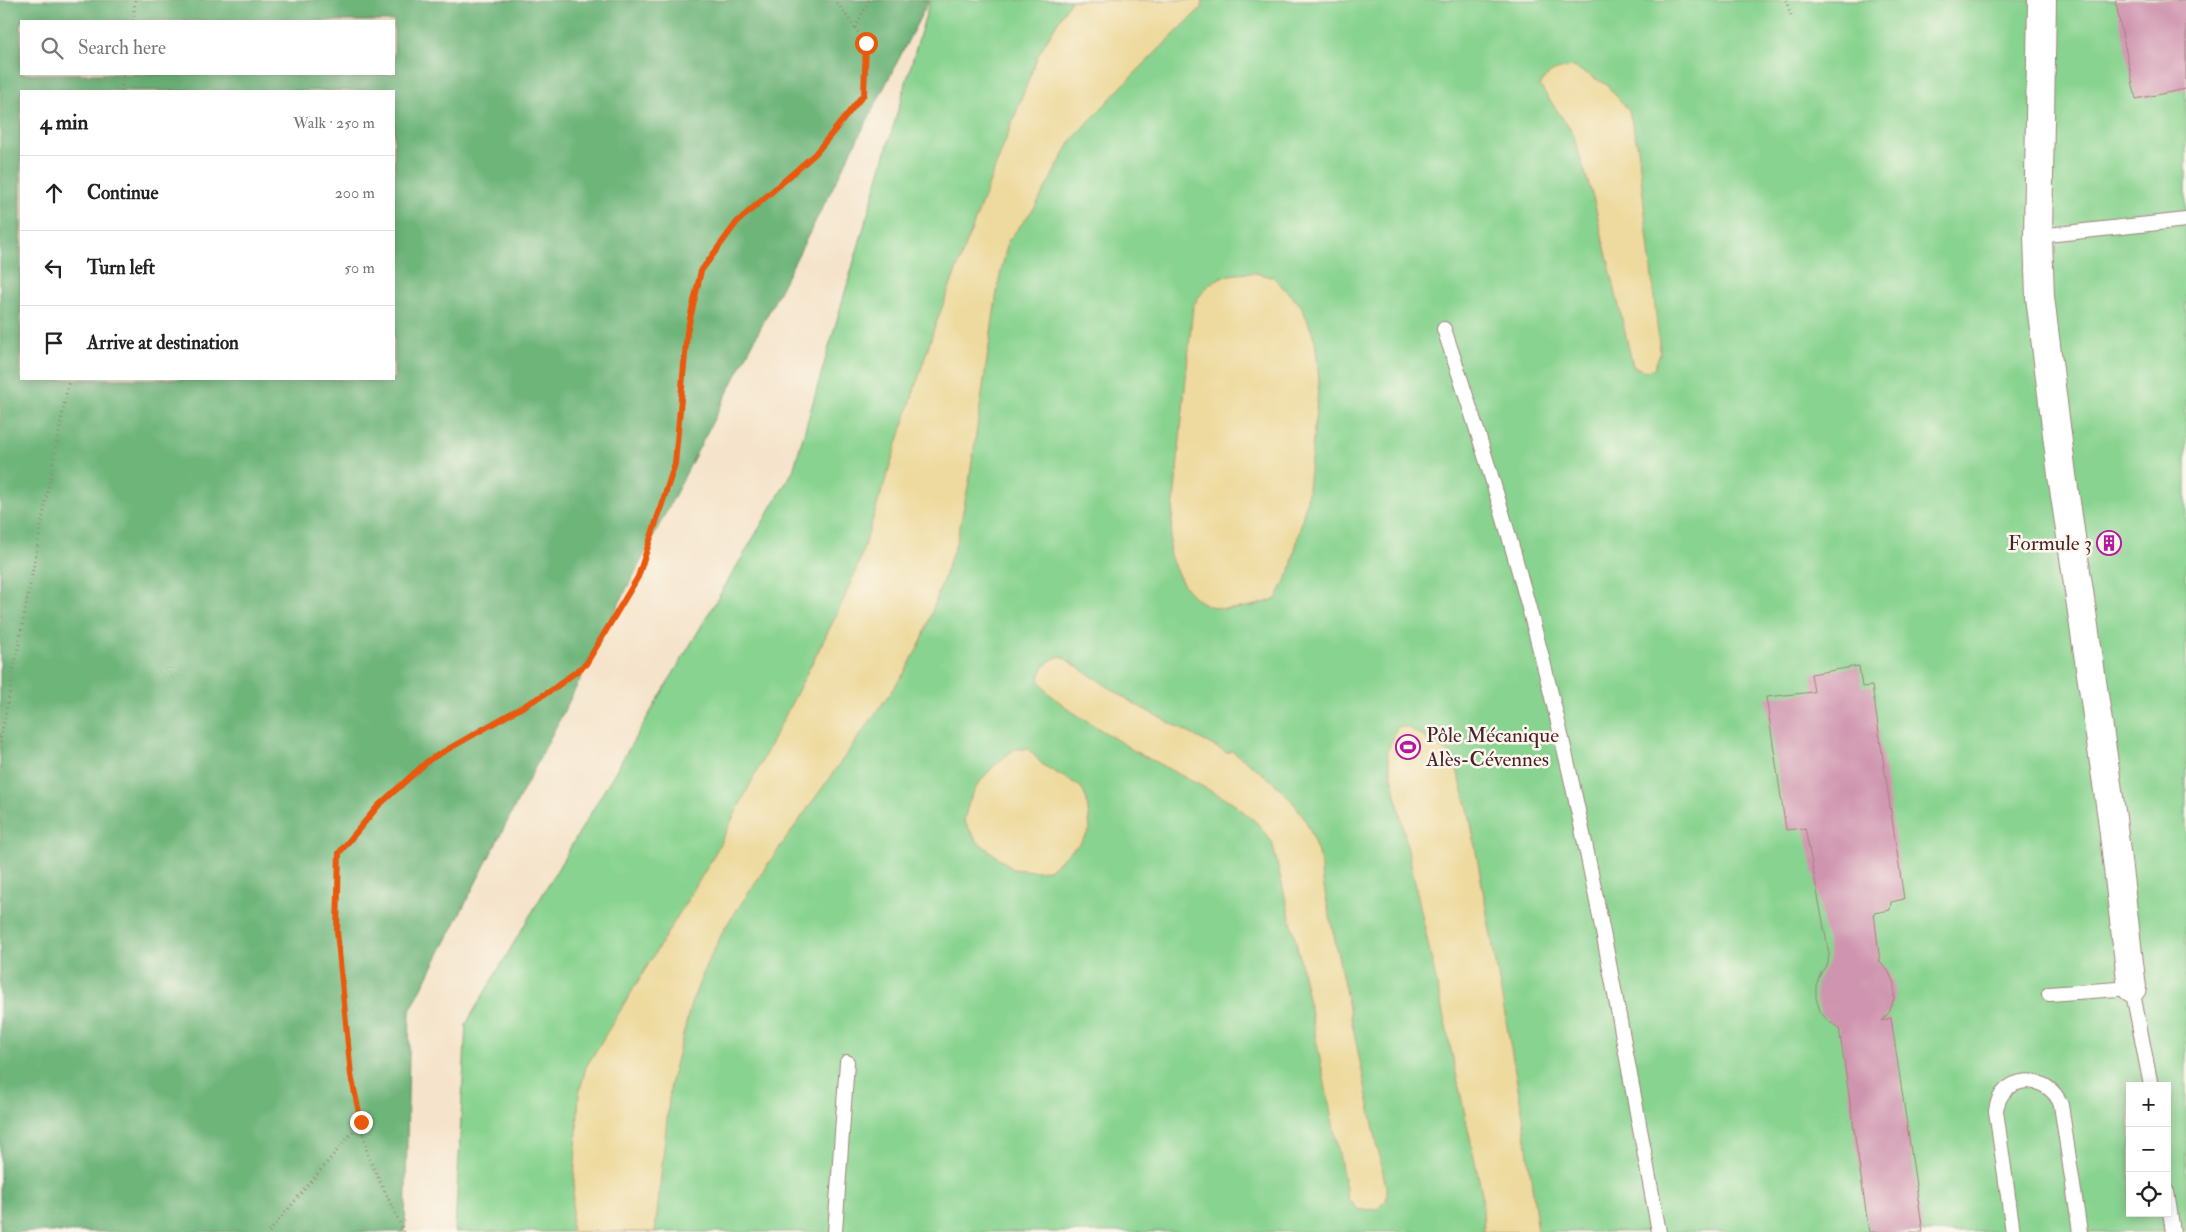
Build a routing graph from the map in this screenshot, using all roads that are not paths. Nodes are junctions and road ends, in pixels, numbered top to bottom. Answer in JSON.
{"nodes":[{"id":1,"x":2042,"y":0,"type":"edge"},
{"id":2,"x":2186,"y":220,"type":"edge"},
{"id":3,"x":2038,"y":236,"type":"junction"},
{"id":4,"x":1444,"y":329,"type":"dead end"},
{"id":5,"x":2132,"y":988,"type":"junction"},
{"id":6,"x":2049,"y":994,"type":"dead end"},
{"id":7,"x":847,"y":1062,"type":"dead end"},
{"id":8,"x":2150,"y":1082,"type":"edge"},
{"id":9,"x":2171,"y":1217,"type":"edge"},
{"id":10,"x":835,"y":1232,"type":"edge"},
{"id":11,"x":1659,"y":1232,"type":"edge"},
{"id":12,"x":2013,"y":1232,"type":"edge"},
{"id":13,"x":2080,"y":1232,"type":"edge"},
{"id":14,"x":2173,"y":1232,"type":"edge"}],
"edges":[{"from":1,"to":3,"type":"street"},
{"from":2,"to":3,"type":"lane"},
{"from":3,"to":5,"type":"street"},
{"from":4,"to":11,"type":"lane"},
{"from":5,"to":6,"type":"lane"},
{"from":5,"to":8,"type":"lane"},
{"from":7,"to":10,"type":"lane"},
{"from":9,"to":14,"type":"lane"},
{"from":12,"to":13,"type":"lane"}]}
